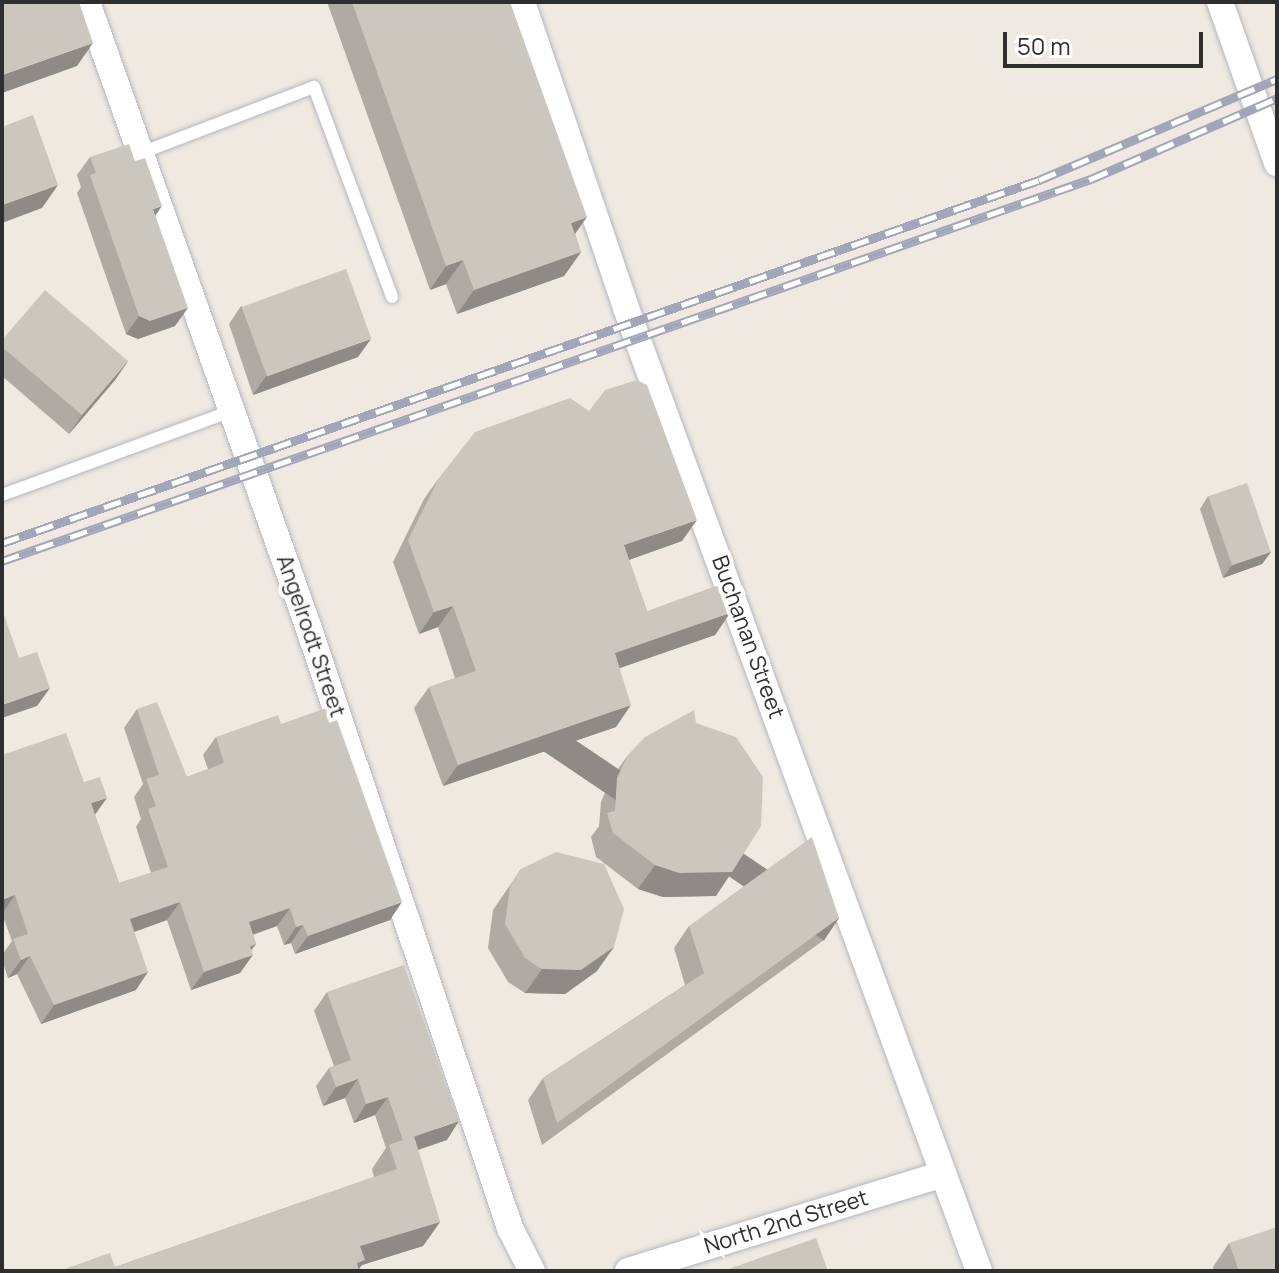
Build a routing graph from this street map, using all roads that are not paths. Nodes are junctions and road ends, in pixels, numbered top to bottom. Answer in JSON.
{"nodes":[{"id":1,"x":87,"y":2,"type":"edge"},
{"id":2,"x":522,"y":2,"type":"edge"},
{"id":3,"x":1220,"y":2,"type":"edge"},
{"id":4,"x":141,"y":153,"type":"junction"},
{"id":5,"x":1277,"y":163,"type":"edge"},
{"id":6,"x":392,"y":297,"type":"dead end"},
{"id":7,"x":232,"y":411,"type":"junction"},
{"id":8,"x":2,"y":495,"type":"edge"},
{"id":9,"x":943,"y":1174,"type":"junction"},
{"id":10,"x":532,"y":1271,"type":"edge"},
{"id":11,"x":628,"y":1271,"type":"edge"},
{"id":12,"x":979,"y":1271,"type":"edge"}],
"edges":[{"from":1,"to":4,"type":"street","name":"Angelrodt Street"},
{"from":2,"to":9,"type":"street","name":"Buchanan Street"},
{"from":3,"to":5,"type":"street"},
{"from":4,"to":6,"type":"lane"},
{"from":4,"to":7,"type":"street","name":"Angelrodt Street"},
{"from":7,"to":8,"type":"lane"},
{"from":7,"to":10,"type":"street","name":"Angelrodt Street"},
{"from":9,"to":11,"type":"street","name":"North 2nd Street"},
{"from":9,"to":12,"type":"street","name":"Buchanan Street"}]}
